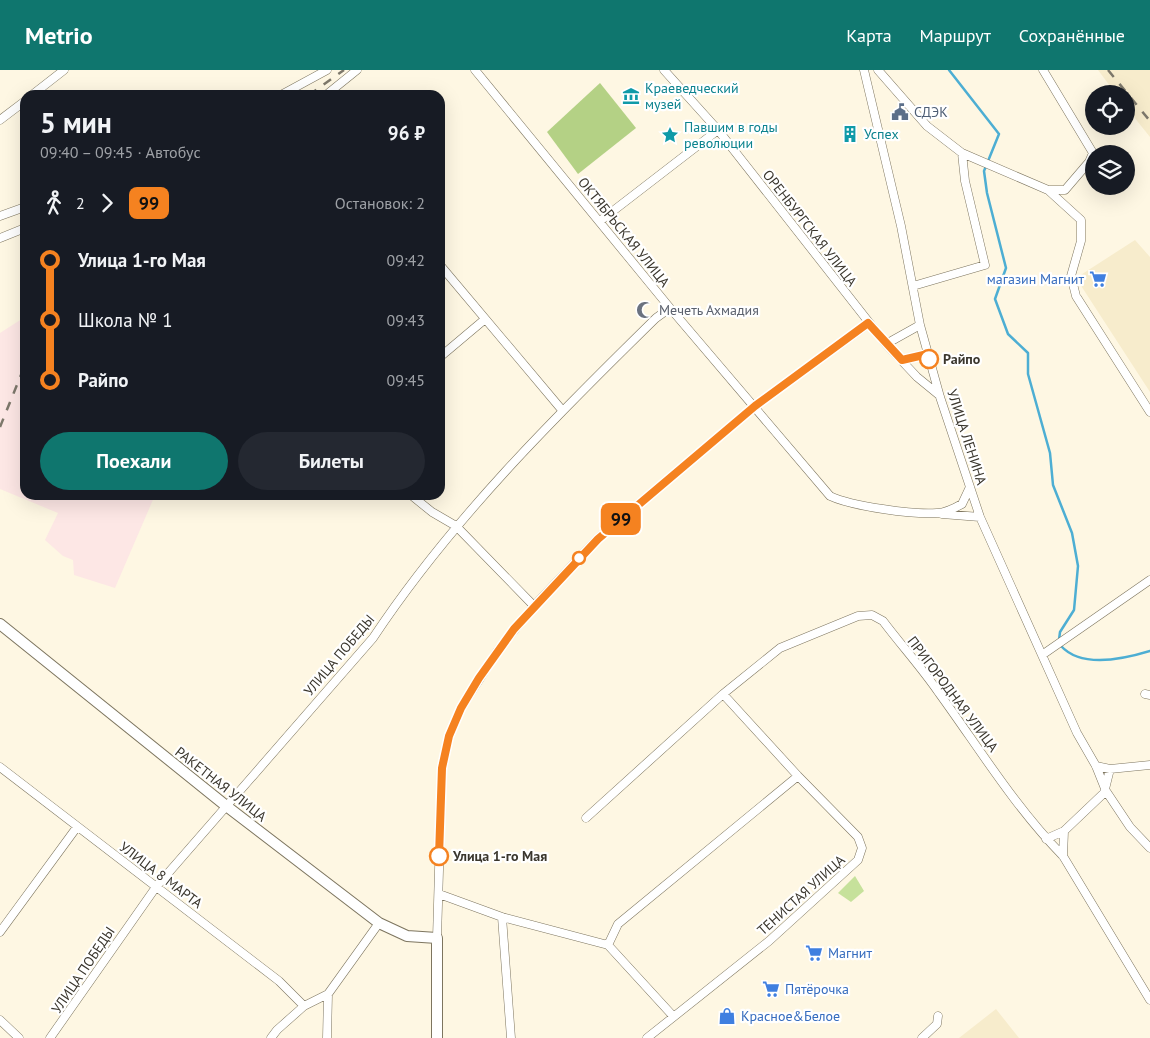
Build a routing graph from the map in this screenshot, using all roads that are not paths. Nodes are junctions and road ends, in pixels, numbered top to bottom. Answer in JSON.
{"nodes":[{"id":1,"x":64,"y":70,"type":"edge"},
{"id":2,"x":327,"y":70,"type":"edge"},
{"id":3,"x":357,"y":70,"type":"edge"},
{"id":4,"x":475,"y":70,"type":"edge"},
{"id":5,"x":664,"y":70,"type":"edge"},
{"id":6,"x":864,"y":70,"type":"edge"},
{"id":7,"x":878,"y":70,"type":"edge"},
{"id":8,"x":1043,"y":70,"type":"edge"},
{"id":9,"x":38,"y":90,"type":"edge"},
{"id":10,"x":290,"y":90,"type":"edge"},
{"id":11,"x":332,"y":90,"type":"edge"},
{"id":12,"x":20,"y":104,"type":"edge"},
{"id":13,"x":0,"y":120,"type":"edge"},
{"id":14,"x":718,"y":130,"type":"junction"},
{"id":15,"x":962,"y":153,"type":"junction"},
{"id":16,"x":1048,"y":190,"type":"junction"},
{"id":17,"x":20,"y":209,"type":"edge"},
{"id":18,"x":0,"y":216,"type":"edge"},
{"id":19,"x":600,"y":221,"type":"junction"},
{"id":20,"x":20,"y":230,"type":"edge"},
{"id":21,"x":0,"y":238,"type":"edge"},
{"id":22,"x":445,"y":271,"type":"edge"},
{"id":23,"x":913,"y":286,"type":"junction"},
{"id":24,"x":670,"y":308,"type":"junction"},
{"id":25,"x":484,"y":320,"type":"junction"},
{"id":26,"x":868,"y":323,"type":"junction"},
{"id":27,"x":920,"y":325,"type":"junction"},
{"id":28,"x":886,"y":344,"type":"junction"},
{"id":29,"x":445,"y":353,"type":"edge"},
{"id":30,"x":928,"y":354,"type":"junction"},
{"id":31,"x":902,"y":360,"type":"junction"},
{"id":32,"x":940,"y":397,"type":"junction"},
{"id":33,"x":755,"y":406,"type":"junction"},
{"id":34,"x":562,"y":410,"type":"junction"},
{"id":35,"x":1150,"y":412,"type":"edge"},
{"id":36,"x":970,"y":487,"type":"junction"},
{"id":37,"x":417,"y":500,"type":"edge"},
{"id":38,"x":938,"y":513,"type":"junction"},
{"id":39,"x":980,"y":517,"type":"junction"},
{"id":40,"x":456,"y":526,"type":"junction"},
{"id":41,"x":1150,"y":580,"type":"edge"},
{"id":42,"x":534,"y":606,"type":"junction"},
{"id":43,"x":0,"y":624,"type":"edge"},
{"id":44,"x":1042,"y":655,"type":"junction"},
{"id":45,"x":723,"y":694,"type":"junction"},
{"id":46,"x":1150,"y":764,"type":"edge"},
{"id":47,"x":1096,"y":766,"type":"junction"},
{"id":48,"x":1110,"y":769,"type":"junction"},
{"id":49,"x":1,"y":771,"type":"edge"},
{"id":50,"x":798,"y":776,"type":"junction"},
{"id":51,"x":1106,"y":791,"type":"junction"},
{"id":52,"x":225,"y":806,"type":"junction"},
{"id":53,"x":586,"y":818,"type":"dead end"},
{"id":54,"x":77,"y":826,"type":"junction"},
{"id":55,"x":1064,"y":831,"type":"junction"},
{"id":56,"x":1046,"y":839,"type":"junction"},
{"id":57,"x":1150,"y":848,"type":"edge"},
{"id":58,"x":1063,"y":856,"type":"junction"},
{"id":59,"x":156,"y":887,"type":"junction"},
{"id":60,"x":439,"y":894,"type":"junction"},
{"id":61,"x":502,"y":917,"type":"junction"},
{"id":62,"x":379,"y":923,"type":"junction"},
{"id":63,"x":0,"y":932,"type":"edge"},
{"id":64,"x":437,"y":938,"type":"junction"},
{"id":65,"x":608,"y":945,"type":"junction"},
{"id":66,"x":328,"y":994,"type":"junction"},
{"id":67,"x":1150,"y":1000,"type":"edge"},
{"id":68,"x":304,"y":1006,"type":"junction"},
{"id":69,"x":673,"y":1016,"type":"junction"},
{"id":70,"x":938,"y":1016,"type":"dead end"},
{"id":71,"x":0,"y":1020,"type":"edge"},
{"id":72,"x":19,"y":1038,"type":"edge"},
{"id":73,"x":50,"y":1038,"type":"edge"},
{"id":74,"x":271,"y":1038,"type":"edge"},
{"id":75,"x":326,"y":1038,"type":"edge"},
{"id":76,"x":437,"y":1038,"type":"edge"},
{"id":77,"x":511,"y":1038,"type":"edge"},
{"id":78,"x":647,"y":1038,"type":"edge"},
{"id":79,"x":922,"y":1038,"type":"edge"}],
"edges":[{"from":1,"to":9,"type":"street"},
{"from":2,"to":10,"type":"street"},
{"from":3,"to":11,"type":"street"},
{"from":4,"to":19,"type":"street","name":"ОКТЯБРЬСКАЯ УЛИЦА"},
{"from":5,"to":14,"type":"street","name":"ОРЕНБУРГСКАЯ УЛИЦА"},
{"from":6,"to":23,"type":"street","name":"УЛИЦА ЛЕНИНА"},
{"from":7,"to":15,"type":"street"},
{"from":8,"to":16,"type":"street"},
{"from":12,"to":13,"type":"street"},
{"from":14,"to":19,"type":"street"},
{"from":14,"to":26,"type":"street","name":"ОРЕНБУРГСКАЯ УЛИЦА"},
{"from":15,"to":16,"type":"street"},
{"from":15,"to":23,"type":"street"},
{"from":16,"to":35,"type":"street"},
{"from":17,"to":18,"type":"street"},
{"from":19,"to":24,"type":"street","name":"ОКТЯБРЬСКАЯ УЛИЦА"},
{"from":20,"to":21,"type":"street"},
{"from":22,"to":25,"type":"street"},
{"from":23,"to":27,"type":"street","name":"УЛИЦА ЛЕНИНА"},
{"from":24,"to":33,"type":"street","name":"ОКТЯБРЬСКАЯ УЛИЦА"},
{"from":24,"to":34,"type":"street","name":"УЛИЦА ПОБЕДЫ"},
{"from":25,"to":29,"type":"street"},
{"from":25,"to":34,"type":"street"},
{"from":26,"to":28,"type":"street","name":"ОРЕНБУРГСКАЯ УЛИЦА"},
{"from":26,"to":33,"type":"street"},
{"from":27,"to":28,"type":"street"},
{"from":27,"to":30,"type":"street","name":"УЛИЦА ЛЕНИНА"},
{"from":28,"to":31,"type":"street","name":"ОРЕНБУРГСКАЯ УЛИЦА"},
{"from":30,"to":31,"type":"street"},
{"from":30,"to":32,"type":"street","name":"УЛИЦА ЛЕНИНА"},
{"from":31,"to":32,"type":"street","name":"ОРЕНБУРГСКАЯ УЛИЦА"},
{"from":32,"to":36,"type":"street","name":"УЛИЦА ЛЕНИНА"},
{"from":33,"to":38,"type":"street","name":"ОКТЯБРЬСКАЯ УЛИЦА"},
{"from":33,"to":42,"type":"street"},
{"from":34,"to":40,"type":"street","name":"УЛИЦА ПОБЕДЫ"},
{"from":36,"to":38,"type":"street","name":"ОКТЯБРЬСКАЯ УЛИЦА"},
{"from":36,"to":39,"type":"street","name":"УЛИЦА ЛЕНИНА"},
{"from":37,"to":40,"type":"street"},
{"from":38,"to":39,"type":"street"},
{"from":39,"to":44,"type":"street","name":"УЛИЦА ЛЕНИНА"},
{"from":40,"to":42,"type":"street"},
{"from":40,"to":52,"type":"street","name":"УЛИЦА ПОБЕДЫ"},
{"from":41,"to":44,"type":"street"},
{"from":42,"to":60,"type":"street"},
{"from":43,"to":52,"type":"main road","name":"РАКЕТНАЯ УЛИЦА"},
{"from":44,"to":47,"type":"street","name":"УЛИЦА ЛЕНИНА"},
{"from":45,"to":50,"type":"street","name":"ТЕНИСТАЯ УЛИЦА"},
{"from":45,"to":53,"type":"street"},
{"from":45,"to":56,"type":"street","name":"ПРИГОРОДНАЯ УЛИЦА"},
{"from":46,"to":48,"type":"street"},
{"from":47,"to":48,"type":"street"},
{"from":47,"to":51,"type":"street","name":"УЛИЦА ЛЕНИНА"},
{"from":48,"to":51,"type":"street"},
{"from":49,"to":54,"type":"street","name":"УЛИЦА 8 МАРТА"},
{"from":50,"to":65,"type":"street"},
{"from":50,"to":69,"type":"street","name":"ТЕНИСТАЯ УЛИЦА"},
{"from":51,"to":55,"type":"street"},
{"from":51,"to":57,"type":"street","name":"УЛИЦА ЛЕНИНА"},
{"from":52,"to":59,"type":"street","name":"УЛИЦА ПОБЕДЫ"},
{"from":52,"to":62,"type":"main road","name":"РАКЕТНАЯ УЛИЦА"},
{"from":54,"to":59,"type":"street","name":"УЛИЦА 8 МАРТА"},
{"from":54,"to":63,"type":"street"},
{"from":55,"to":56,"type":"street"},
{"from":55,"to":58,"type":"street"},
{"from":56,"to":58,"type":"street","name":"ПРИГОРОДНАЯ УЛИЦА"},
{"from":58,"to":67,"type":"street"},
{"from":59,"to":68,"type":"street","name":"УЛИЦА 8 МАРТА"},
{"from":59,"to":73,"type":"street","name":"УЛИЦА ПОБЕДЫ"},
{"from":60,"to":61,"type":"street"},
{"from":60,"to":64,"type":"street"},
{"from":61,"to":65,"type":"street"},
{"from":61,"to":77,"type":"street"},
{"from":62,"to":64,"type":"main road","name":"РАКЕТНАЯ УЛИЦА"},
{"from":62,"to":66,"type":"street"},
{"from":64,"to":76,"type":"main road"},
{"from":65,"to":69,"type":"street"},
{"from":66,"to":68,"type":"street"},
{"from":66,"to":75,"type":"street"},
{"from":68,"to":74,"type":"street"},
{"from":69,"to":78,"type":"street","name":"ТЕНИСТАЯ УЛИЦА"},
{"from":70,"to":79,"type":"street"},
{"from":71,"to":72,"type":"street"}]}
